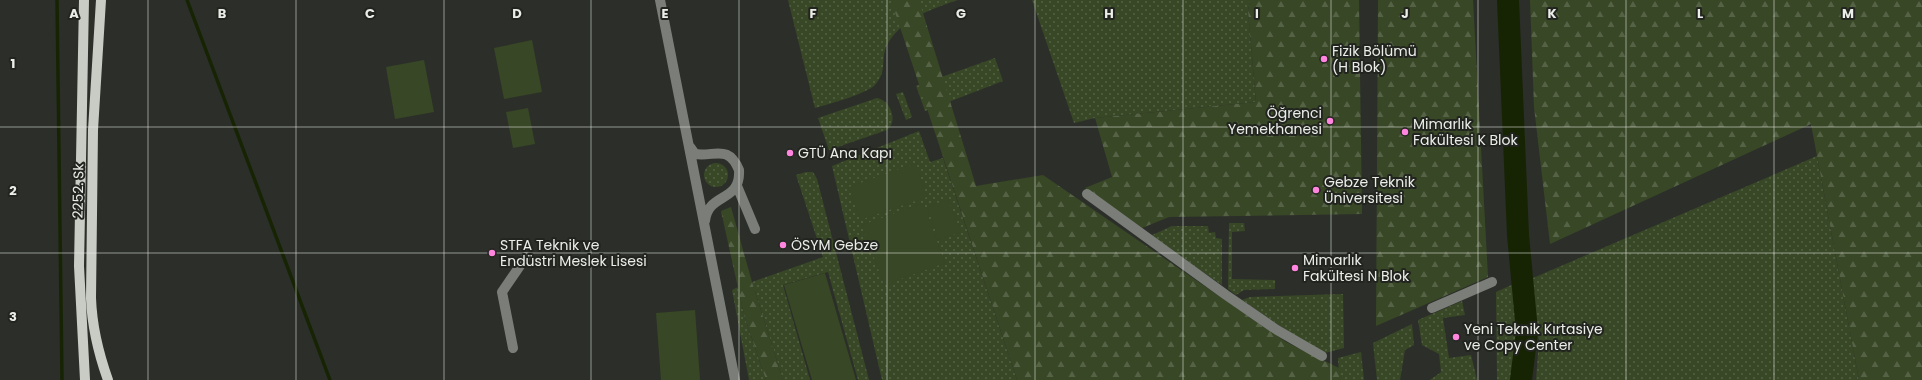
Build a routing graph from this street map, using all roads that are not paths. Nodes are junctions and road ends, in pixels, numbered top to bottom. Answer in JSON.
{"nodes":[{"id":1,"x":84,"y":0,"type":"edge"},
{"id":2,"x":101,"y":0,"type":"edge"},
{"id":3,"x":660,"y":0,"type":"edge"},
{"id":4,"x":689,"y":145,"type":"junction"},
{"id":5,"x":737,"y":186,"type":"junction"},
{"id":6,"x":1087,"y":194,"type":"dead end"},
{"id":7,"x":756,"y":229,"type":"dead end"},
{"id":8,"x":706,"y":237,"type":"junction"},
{"id":9,"x":526,"y":257,"type":"dead end"},
{"id":10,"x":1492,"y":282,"type":"dead end"},
{"id":11,"x":1432,"y":308,"type":"dead end"},
{"id":12,"x":513,"y":348,"type":"dead end"},
{"id":13,"x":1322,"y":356,"type":"dead end"},
{"id":14,"x":85,"y":380,"type":"edge"},
{"id":15,"x":108,"y":380,"type":"edge"},
{"id":16,"x":735,"y":380,"type":"edge"}],
"edges":[{"from":1,"to":14,"type":"main road","name":"2252. Sk"},
{"from":2,"to":15,"type":"main road","name":"2252. Sk"},
{"from":3,"to":4,"type":"street"},
{"from":4,"to":5,"type":"street"},
{"from":4,"to":8,"type":"street"},
{"from":5,"to":7,"type":"street"},
{"from":5,"to":8,"type":"street"},
{"from":6,"to":13,"type":"street"},
{"from":8,"to":16,"type":"street"},
{"from":9,"to":12,"type":"street"},
{"from":10,"to":11,"type":"street"}]}
